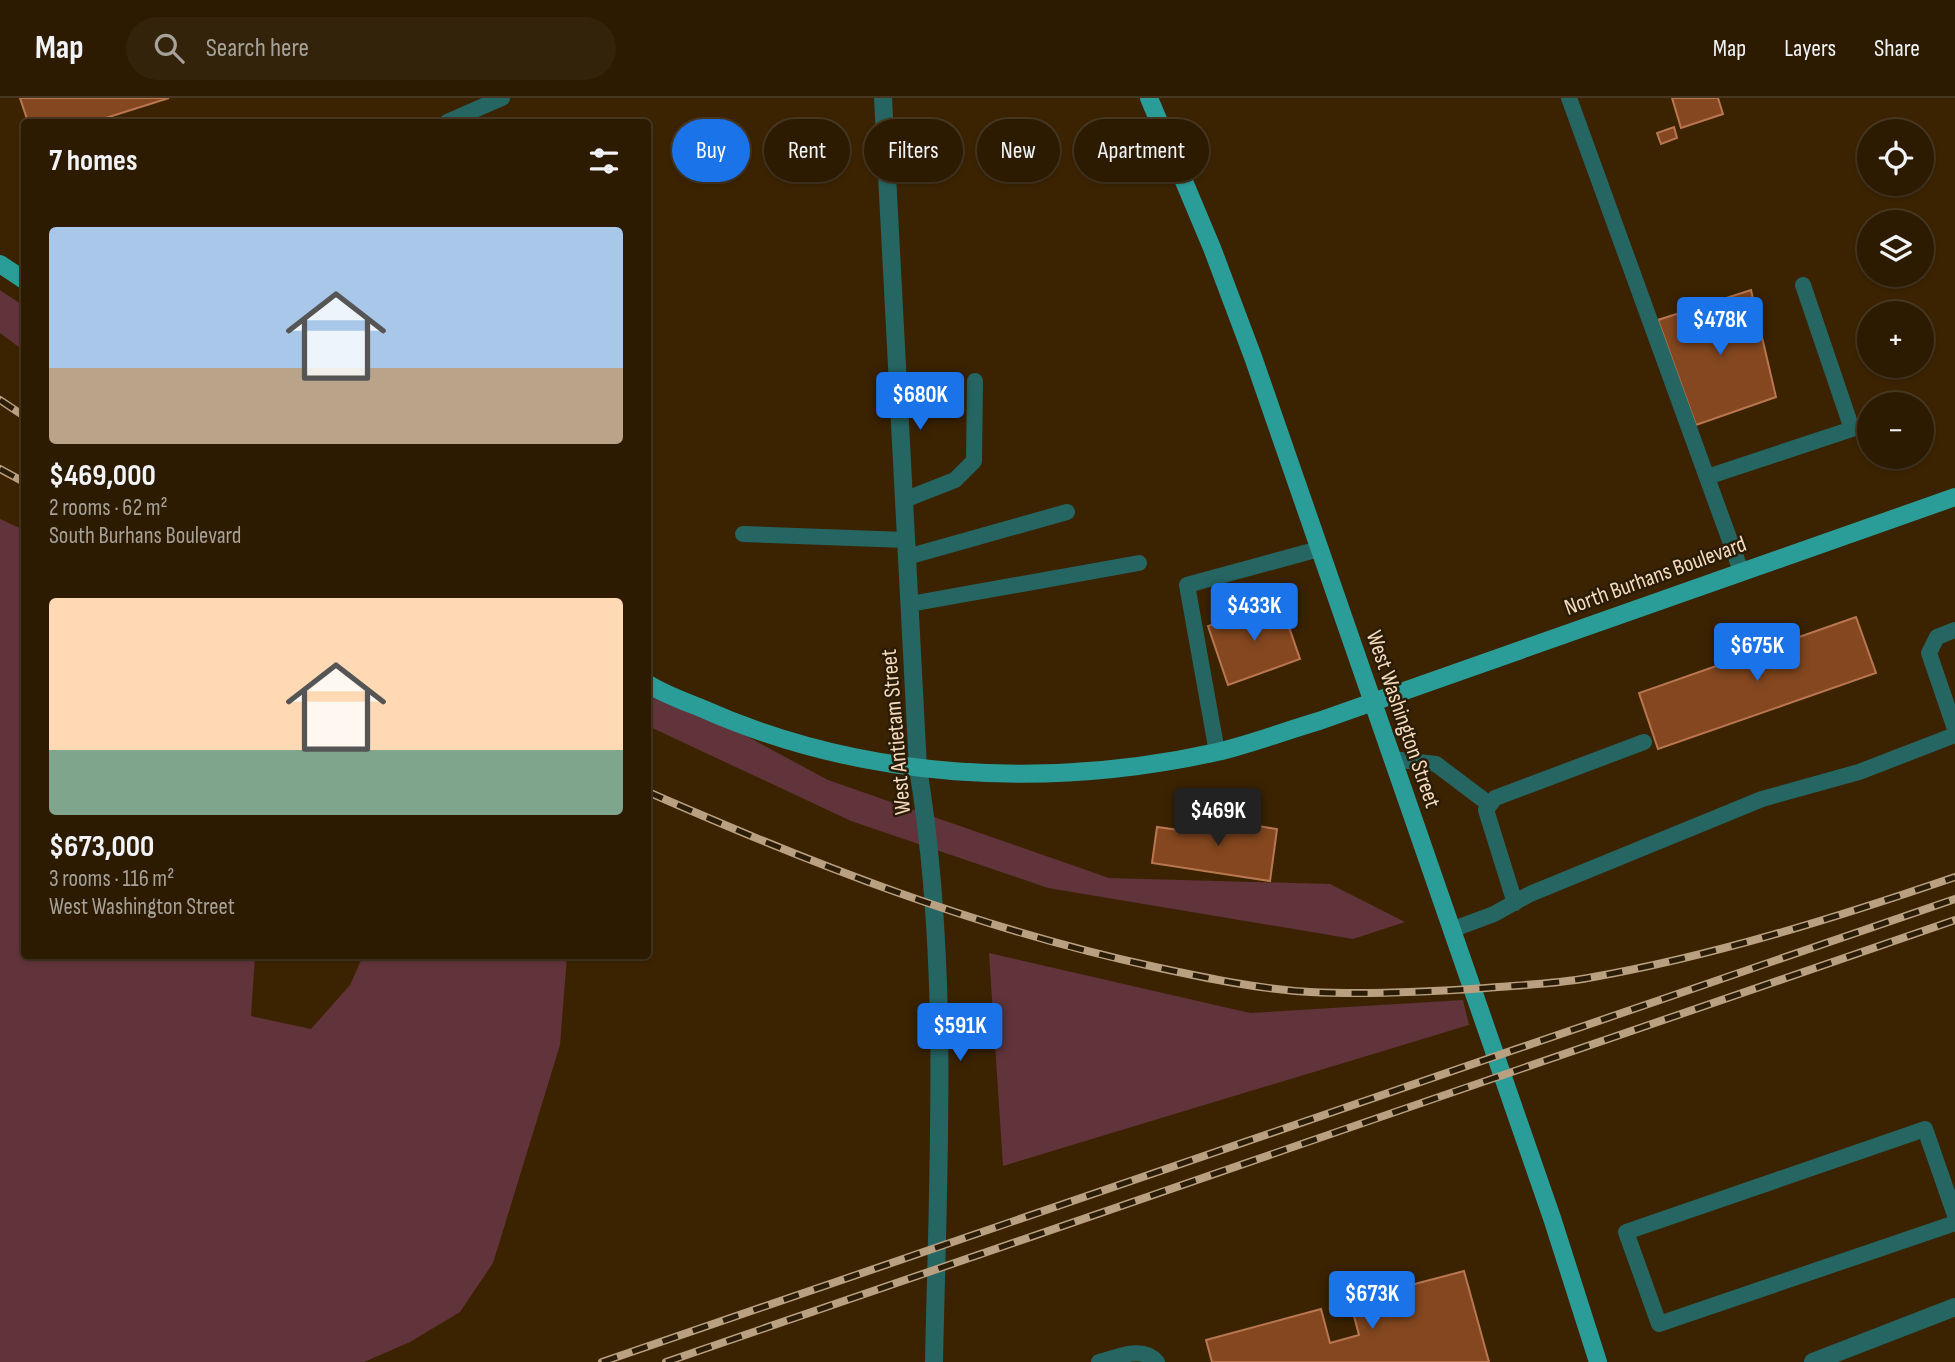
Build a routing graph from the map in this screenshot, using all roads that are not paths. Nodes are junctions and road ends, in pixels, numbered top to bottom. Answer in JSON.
{"nodes":[{"id":1,"x":502,"y":98,"type":"edge"},
{"id":2,"x":883,"y":98,"type":"edge"},
{"id":3,"x":1149,"y":98,"type":"edge"},
{"id":4,"x":1569,"y":98,"type":"edge"},
{"id":5,"x":454,"y":119,"type":"edge"},
{"id":6,"x":0,"y":264,"type":"edge"},
{"id":7,"x":21,"y":274,"type":"edge"},
{"id":8,"x":1802,"y":285,"type":"dead end"},
{"id":9,"x":975,"y":381,"type":"dead end"},
{"id":10,"x":1707,"y":477,"type":"junction"},
{"id":11,"x":1955,"y":497,"type":"edge"},
{"id":12,"x":904,"y":500,"type":"junction"},
{"id":13,"x":1067,"y":512,"type":"dead end"},
{"id":14,"x":743,"y":534,"type":"dead end"},
{"id":15,"x":907,"y":548,"type":"junction"},
{"id":16,"x":1319,"y":549,"type":"junction"},
{"id":17,"x":1139,"y":563,"type":"dead end"},
{"id":18,"x":1741,"y":570,"type":"junction"},
{"id":19,"x":909,"y":604,"type":"junction"},
{"id":20,"x":1955,"y":630,"type":"edge"},
{"id":21,"x":651,"y":685,"type":"edge"},
{"id":22,"x":1372,"y":702,"type":"junction"},
{"id":23,"x":1955,"y":729,"type":"edge"},
{"id":24,"x":1955,"y":735,"type":"edge"},
{"id":25,"x":1644,"y":742,"type":"dead end"},
{"id":26,"x":1217,"y":752,"type":"junction"},
{"id":27,"x":1392,"y":759,"type":"junction"},
{"id":28,"x":918,"y":768,"type":"junction"},
{"id":29,"x":1489,"y":804,"type":"junction"},
{"id":30,"x":1515,"y":904,"type":"junction"},
{"id":31,"x":1451,"y":930,"type":"junction"},
{"id":32,"x":1955,"y":1215,"type":"edge"},
{"id":33,"x":1955,"y":1223,"type":"edge"},
{"id":34,"x":1955,"y":1307,"type":"edge"},
{"id":35,"x":934,"y":1362,"type":"edge"},
{"id":36,"x":1099,"y":1362,"type":"edge"},
{"id":37,"x":1157,"y":1362,"type":"edge"},
{"id":38,"x":1598,"y":1362,"type":"edge"},
{"id":39,"x":1812,"y":1362,"type":"edge"}],
"edges":[{"from":1,"to":5,"type":"lane"},
{"from":2,"to":12,"type":"street","name":"West Antietam Street"},
{"from":3,"to":16,"type":"main road","name":"West Washington Street"},
{"from":4,"to":10,"type":"lane"},
{"from":6,"to":7,"type":"main road"},
{"from":8,"to":10,"type":"lane"},
{"from":9,"to":12,"type":"lane"},
{"from":10,"to":18,"type":"lane"},
{"from":11,"to":18,"type":"main road","name":"North Burhans Boulevard"},
{"from":12,"to":15,"type":"street","name":"West Antietam Street"},
{"from":13,"to":15,"type":"lane"},
{"from":14,"to":15,"type":"lane"},
{"from":15,"to":19,"type":"street","name":"West Antietam Street"},
{"from":16,"to":22,"type":"main road","name":"West Washington Street"},
{"from":16,"to":26,"type":"lane"},
{"from":17,"to":19,"type":"lane"},
{"from":18,"to":22,"type":"main road","name":"North Burhans Boulevard"},
{"from":19,"to":28,"type":"street","name":"West Antietam Street"},
{"from":20,"to":23,"type":"lane"},
{"from":21,"to":28,"type":"main road","name":"North Burhans Boulevard"},
{"from":22,"to":26,"type":"main road","name":"North Burhans Boulevard"},
{"from":22,"to":27,"type":"main road","name":"West Washington Street"},
{"from":24,"to":30,"type":"lane"},
{"from":25,"to":29,"type":"lane"},
{"from":26,"to":28,"type":"main road","name":"North Burhans Boulevard"},
{"from":27,"to":29,"type":"lane"},
{"from":27,"to":31,"type":"main road","name":"West Washington Street"},
{"from":28,"to":35,"type":"street","name":"West Antietam Street"},
{"from":29,"to":30,"type":"lane"},
{"from":30,"to":31,"type":"lane"},
{"from":31,"to":38,"type":"main road","name":"West Washington Street"},
{"from":32,"to":33,"type":"lane"},
{"from":34,"to":39,"type":"street"},
{"from":36,"to":37,"type":"lane"}]}
